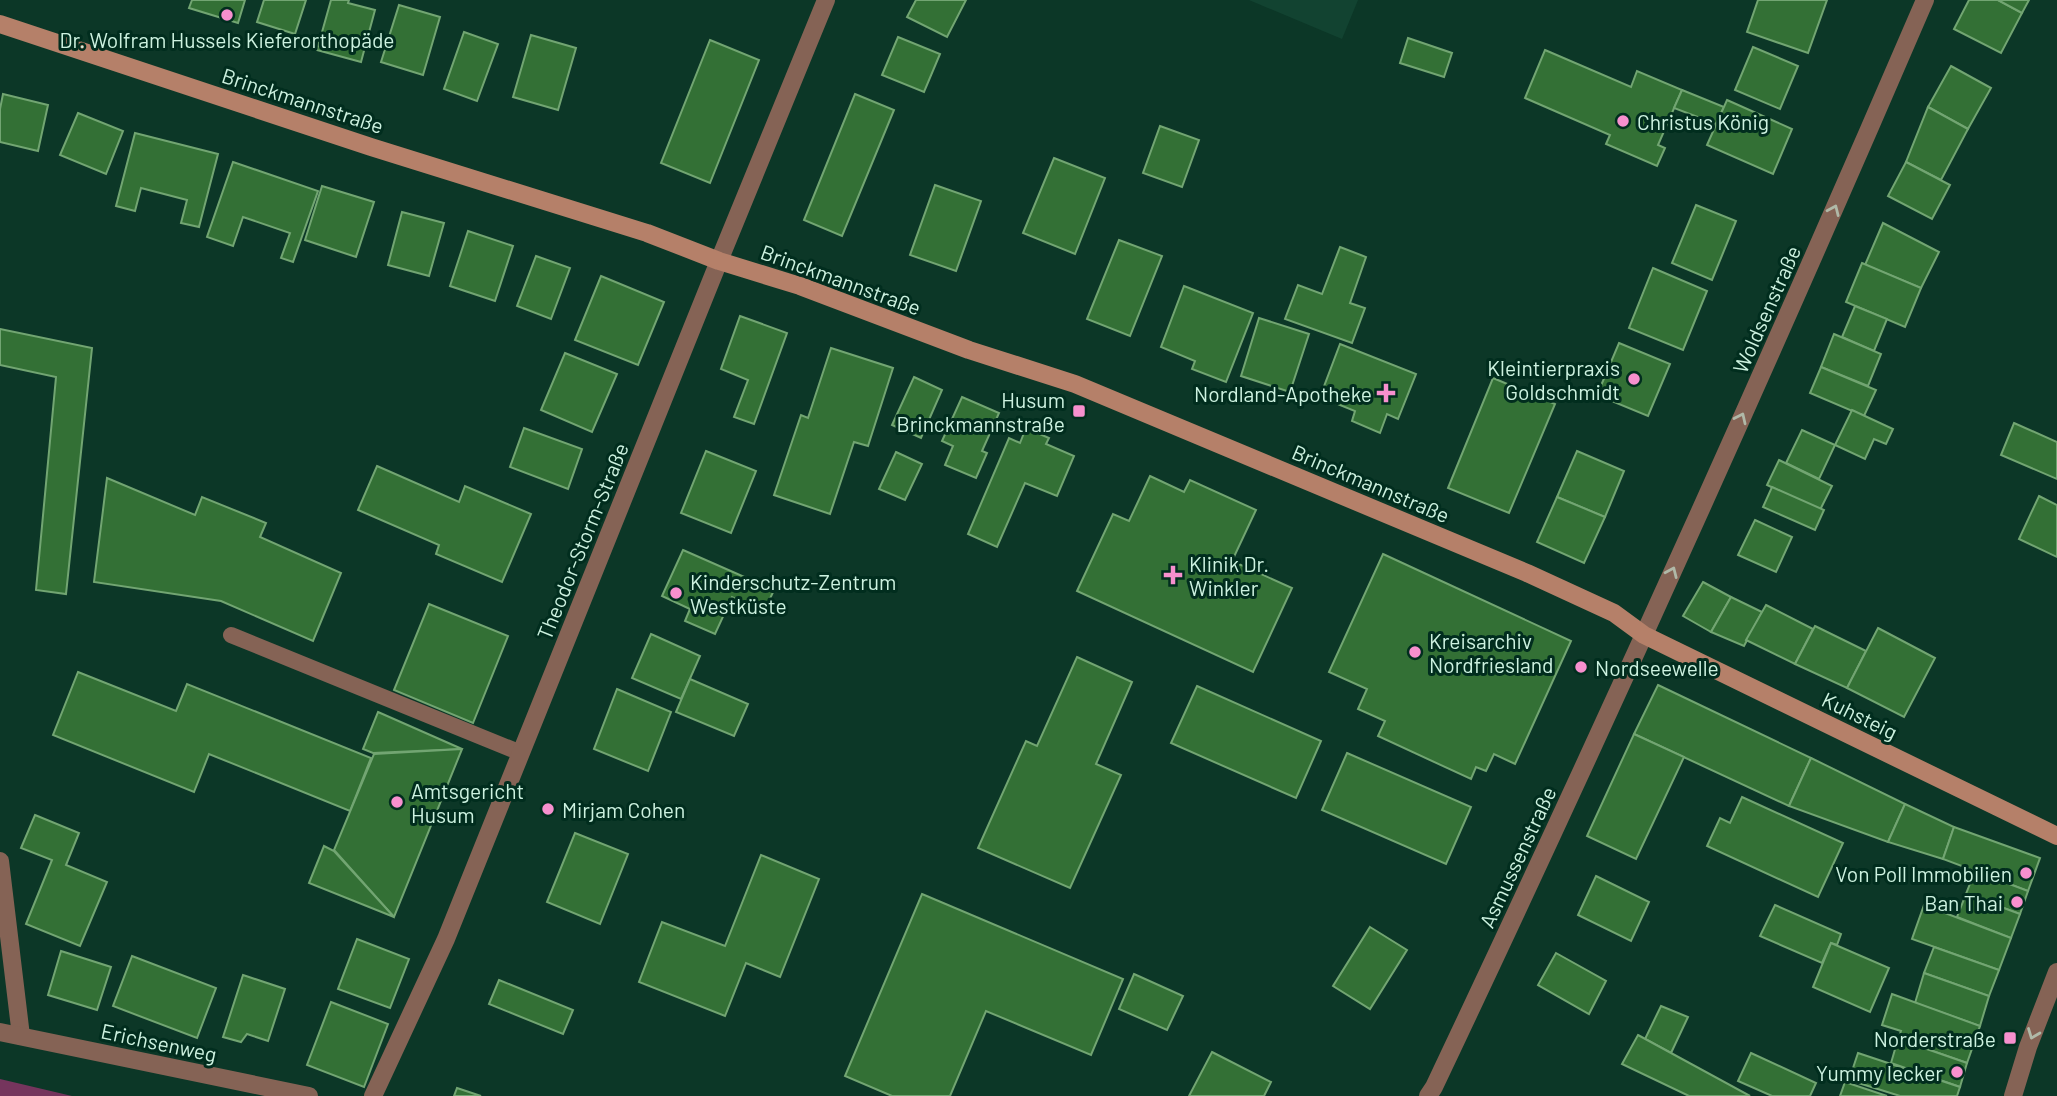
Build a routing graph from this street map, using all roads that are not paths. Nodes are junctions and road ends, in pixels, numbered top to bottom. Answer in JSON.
{"nodes":[{"id":1,"x":826,"y":0,"type":"edge"},
{"id":2,"x":1926,"y":0,"type":"edge"},
{"id":3,"x":0,"y":24,"type":"edge"},
{"id":4,"x":719,"y":261,"type":"junction"},
{"id":5,"x":231,"y":635,"type":"dead end"},
{"id":6,"x":1644,"y":635,"type":"junction"},
{"id":7,"x":521,"y":753,"type":"junction"},
{"id":8,"x":2057,"y":836,"type":"edge"},
{"id":9,"x":0,"y":861,"type":"edge"},
{"id":10,"x":2057,"y":972,"type":"edge"},
{"id":11,"x":0,"y":1032,"type":"edge"},
{"id":12,"x":21,"y":1036,"type":"junction"},
{"id":13,"x":309,"y":1096,"type":"edge"},
{"id":14,"x":373,"y":1096,"type":"edge"},
{"id":15,"x":1428,"y":1096,"type":"edge"},
{"id":16,"x":2013,"y":1096,"type":"edge"}],
"edges":[{"from":1,"to":4,"type":"street","name":"Theodor-Storm-Straße"},
{"from":6,"to":2,"type":"street","name":"Woldsenstraße","one_way":true},
{"from":3,"to":4,"type":"main road","name":"Brinckmannstraße"},
{"from":4,"to":6,"type":"main road","name":"Brinckmannstraße"},
{"from":4,"to":7,"type":"street","name":"Theodor-Storm-Straße"},
{"from":5,"to":7,"type":"lane"},
{"from":6,"to":8,"type":"main road","name":"Kuhsteig"},
{"from":6,"to":15,"type":"street","name":"Asmussenstraße"},
{"from":7,"to":14,"type":"street","name":"Theodor-Storm-Straße"},
{"from":9,"to":12,"type":"street"},
{"from":10,"to":16,"type":"street","one_way":true},
{"from":11,"to":12,"type":"street","name":"Erichsenweg"},
{"from":12,"to":13,"type":"street","name":"Erichsenweg"}]}
